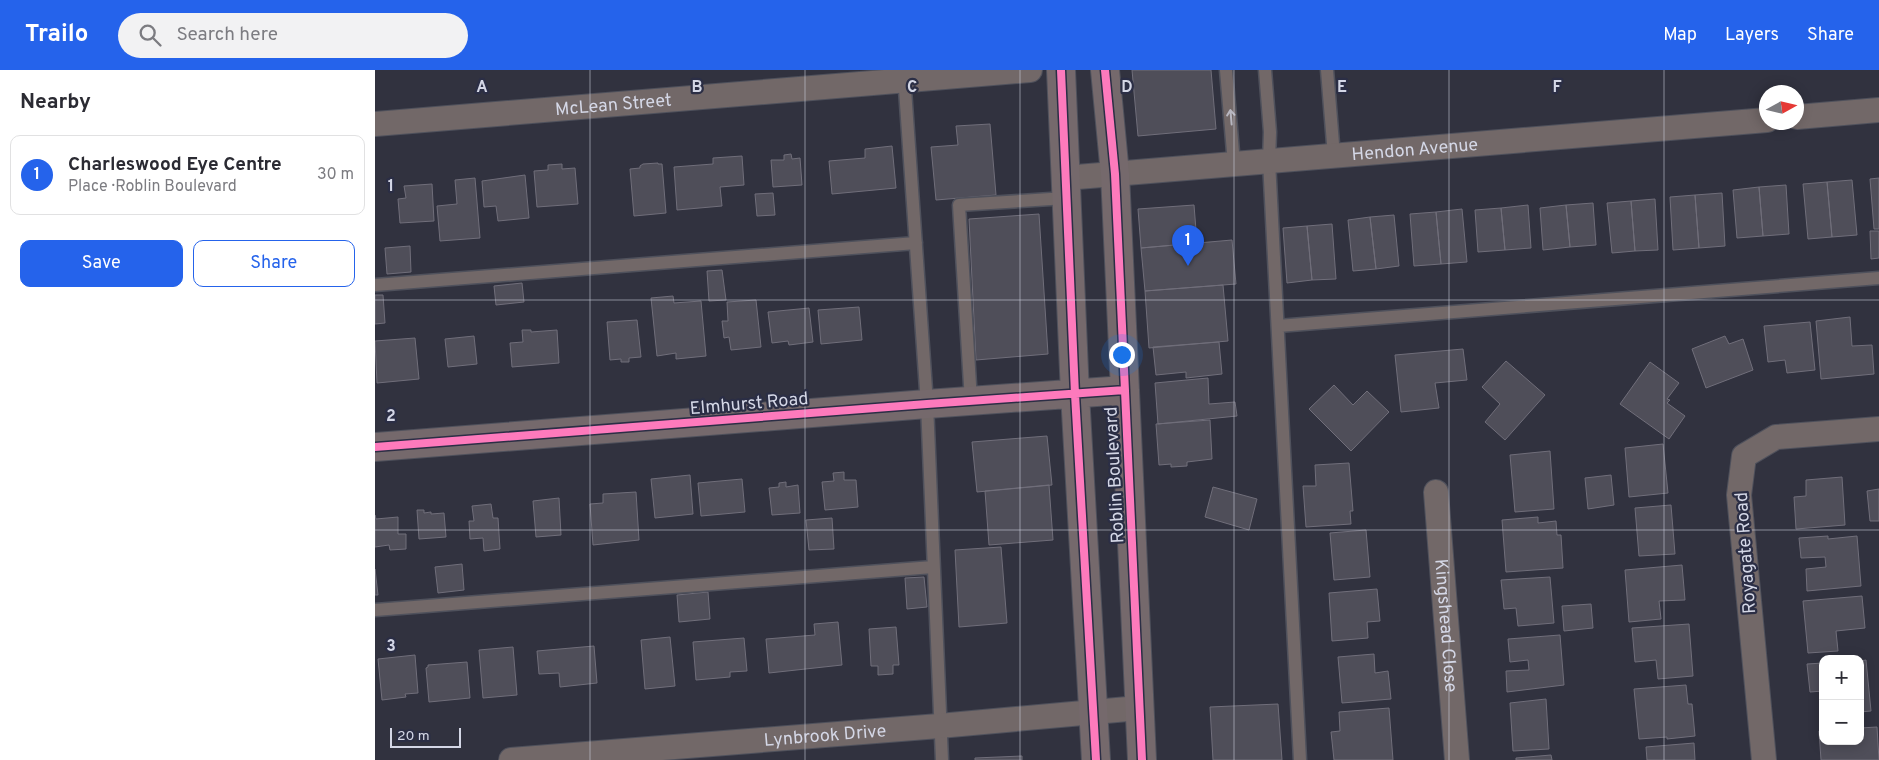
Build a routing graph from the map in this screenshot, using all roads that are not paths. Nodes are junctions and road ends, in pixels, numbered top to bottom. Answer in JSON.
{"nodes":[{"id":1,"x":1030,"y":70,"type":"edge"},
{"id":2,"x":1061,"y":70,"type":"edge"},
{"id":3,"x":1105,"y":70,"type":"edge"},
{"id":4,"x":1226,"y":70,"type":"edge"},
{"id":5,"x":1265,"y":70,"type":"edge"},
{"id":6,"x":1327,"y":70,"type":"edge"},
{"id":7,"x":904,"y":75,"type":"edge"},
{"id":8,"x":1879,"y":110,"type":"edge"},
{"id":9,"x":1804,"y":116,"type":"edge"},
{"id":10,"x":1759,"y":121,"type":"edge"},
{"id":11,"x":375,"y":124,"type":"edge"},
{"id":12,"x":1334,"y":156,"type":"junction"},
{"id":13,"x":1269,"y":161,"type":"junction"},
{"id":14,"x":1234,"y":164,"type":"junction"},
{"id":15,"x":1115,"y":174,"type":"junction"},
{"id":16,"x":1065,"y":188,"type":"junction"},
{"id":17,"x":916,"y":243,"type":"junction"},
{"id":18,"x":1879,"y":278,"type":"edge"},
{"id":19,"x":375,"y":285,"type":"edge"},
{"id":20,"x":1278,"y":326,"type":"junction"},
{"id":21,"x":1125,"y":390,"type":"junction"},
{"id":22,"x":1075,"y":394,"type":"junction"},
{"id":23,"x":971,"y":401,"type":"junction"},
{"id":24,"x":927,"y":404,"type":"junction"},
{"id":25,"x":1879,"y":429,"type":"edge"},
{"id":26,"x":375,"y":447,"type":"edge"},
{"id":27,"x":1436,"y":492,"type":"dead end"},
{"id":28,"x":933,"y":567,"type":"junction"},
{"id":29,"x":375,"y":610,"type":"edge"},
{"id":30,"x":1139,"y":708,"type":"junction"},
{"id":31,"x":1093,"y":712,"type":"junction"},
{"id":32,"x":939,"y":726,"type":"junction"},
{"id":33,"x":511,"y":760,"type":"edge"},
{"id":34,"x":942,"y":760,"type":"edge"},
{"id":35,"x":1096,"y":760,"type":"edge"},
{"id":36,"x":1142,"y":760,"type":"edge"},
{"id":37,"x":1300,"y":760,"type":"edge"},
{"id":38,"x":1457,"y":760,"type":"edge"},
{"id":39,"x":1764,"y":760,"type":"edge"}],
"edges":[{"from":1,"to":7,"type":"street","name":"McLean Street"},
{"from":2,"to":16,"type":"main road","name":"Roblin Boulevard"},
{"from":3,"to":15,"type":"main road","name":"Roblin Boulevard"},
{"from":14,"to":4,"type":"lane","one_way":true},
{"from":5,"to":13,"type":"lane"},
{"from":6,"to":12,"type":"lane"},
{"from":7,"to":11,"type":"street","name":"McLean Street"},
{"from":7,"to":17,"type":"lane"},
{"from":8,"to":9,"type":"street"},
{"from":10,"to":12,"type":"street","name":"Hendon Avenue"},
{"from":12,"to":13,"type":"street","name":"Hendon Avenue"},
{"from":13,"to":14,"type":"street","name":"Hendon Avenue"},
{"from":13,"to":20,"type":"lane"},
{"from":14,"to":15,"type":"street","name":"Hendon Avenue"},
{"from":15,"to":16,"type":"street","name":"Hendon Avenue"},
{"from":15,"to":21,"type":"main road","name":"Roblin Boulevard"},
{"from":16,"to":22,"type":"main road","name":"Roblin Boulevard"},
{"from":16,"to":23,"type":"lane"},
{"from":17,"to":19,"type":"lane"},
{"from":17,"to":24,"type":"lane"},
{"from":18,"to":20,"type":"lane"},
{"from":20,"to":37,"type":"lane"},
{"from":21,"to":22,"type":"main road","name":"Elmhurst Road"},
{"from":21,"to":30,"type":"main road","name":"Roblin Boulevard"},
{"from":22,"to":23,"type":"main road","name":"Elmhurst Road"},
{"from":22,"to":31,"type":"main road","name":"Roblin Boulevard"},
{"from":23,"to":24,"type":"main road","name":"Elmhurst Road"},
{"from":24,"to":26,"type":"main road","name":"Elmhurst Road"},
{"from":24,"to":28,"type":"lane"},
{"from":25,"to":39,"type":"street","name":"Royagate Road"},
{"from":27,"to":38,"type":"street","name":"Kingshead Close"},
{"from":28,"to":29,"type":"lane"},
{"from":28,"to":32,"type":"lane"},
{"from":30,"to":31,"type":"street","name":"Lynbrook Drive"},
{"from":30,"to":36,"type":"main road","name":"Roblin Boulevard"},
{"from":31,"to":32,"type":"street","name":"Lynbrook Drive"},
{"from":31,"to":35,"type":"main road","name":"Roblin Boulevard"},
{"from":32,"to":33,"type":"street","name":"Lynbrook Drive"},
{"from":32,"to":34,"type":"lane"}]}
